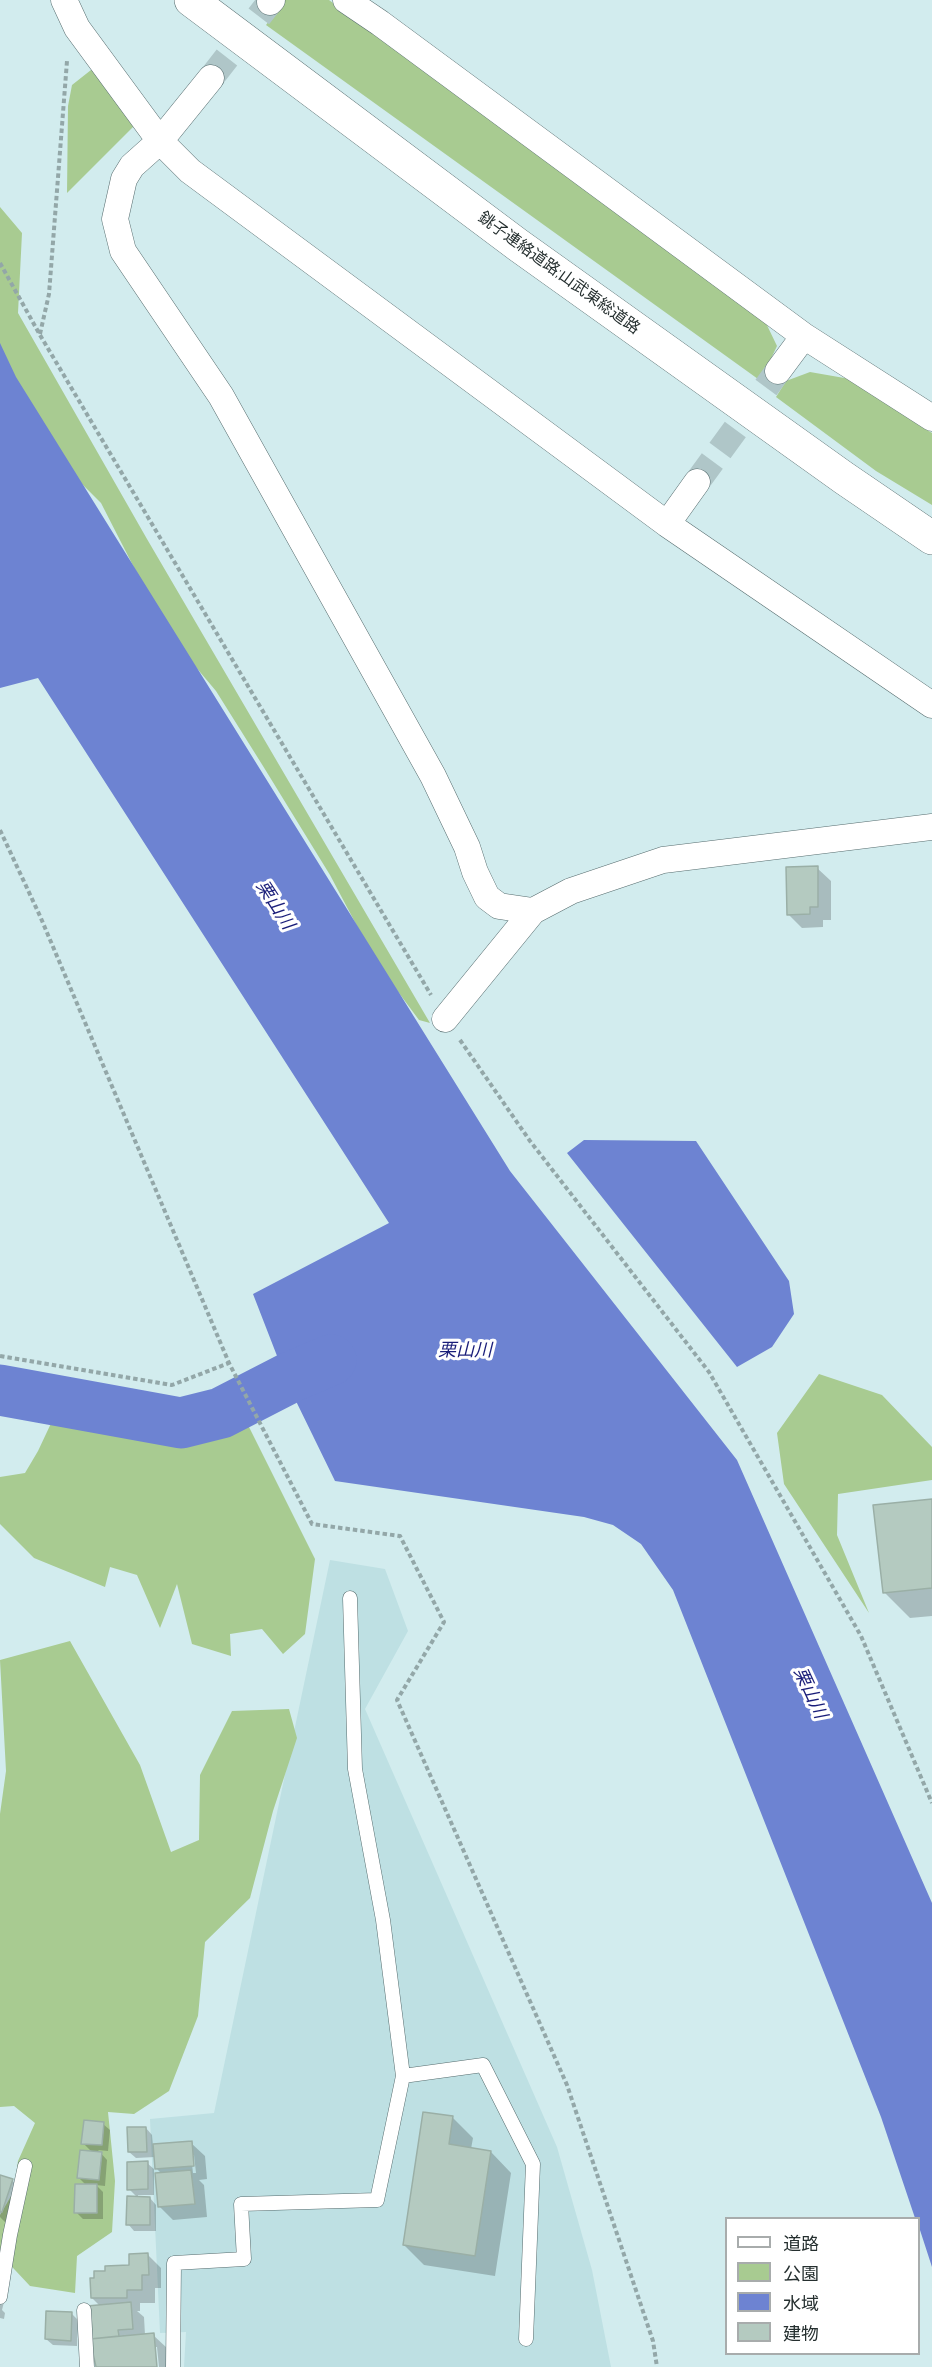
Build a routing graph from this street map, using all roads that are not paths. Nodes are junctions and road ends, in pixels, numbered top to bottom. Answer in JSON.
{"nodes":[{"id":1,"x":64,"y":0,"type":"edge"},
{"id":2,"x":191,"y":0,"type":"edge"},
{"id":3,"x":346,"y":0,"type":"edge"},
{"id":4,"x":211,"y":78,"type":"tunnel mouth"},
{"id":5,"x":160,"y":141,"type":"junction"},
{"id":6,"x":804,"y":336,"type":"junction"},
{"id":7,"x":778,"y":371,"type":"tunnel mouth"},
{"id":8,"x":932,"y":418,"type":"edge"},
{"id":9,"x":697,"y":482,"type":"tunnel mouth"},
{"id":10,"x":667,"y":524,"type":"junction"},
{"id":11,"x":932,"y":538,"type":"edge"},
{"id":12,"x":932,"y":705,"type":"edge"},
{"id":13,"x":932,"y":827,"type":"edge"},
{"id":14,"x":533,"y":910,"type":"junction"},
{"id":15,"x":445,"y":1019,"type":"dead end"},
{"id":16,"x":350,"y":1598,"type":"dead end"},
{"id":17,"x":403,"y":2076,"type":"junction"},
{"id":18,"x":25,"y":2166,"type":"dead end"},
{"id":19,"x":0,"y":2296,"type":"edge"},
{"id":20,"x":84,"y":2310,"type":"dead end"},
{"id":21,"x":526,"y":2339,"type":"dead end"},
{"id":22,"x":87,"y":2367,"type":"edge"},
{"id":23,"x":173,"y":2367,"type":"edge"}],
"edges":[{"from":1,"to":5,"type":"street"},
{"from":2,"to":11,"type":"highway","name":"銚子連絡道路;山武東総道路"},
{"from":3,"to":6,"type":"street"},
{"from":4,"to":5,"type":"street"},
{"from":5,"to":10,"type":"street"},
{"from":5,"to":14,"type":"street"},
{"from":6,"to":7,"type":"street"},
{"from":6,"to":8,"type":"street"},
{"from":9,"to":10,"type":"street"},
{"from":10,"to":12,"type":"street"},
{"from":13,"to":14,"type":"street"},
{"from":14,"to":15,"type":"street"},
{"from":16,"to":17,"type":"lane"},
{"from":17,"to":21,"type":"lane"},
{"from":17,"to":23,"type":"lane"},
{"from":18,"to":19,"type":"lane"},
{"from":20,"to":22,"type":"lane"}]}
